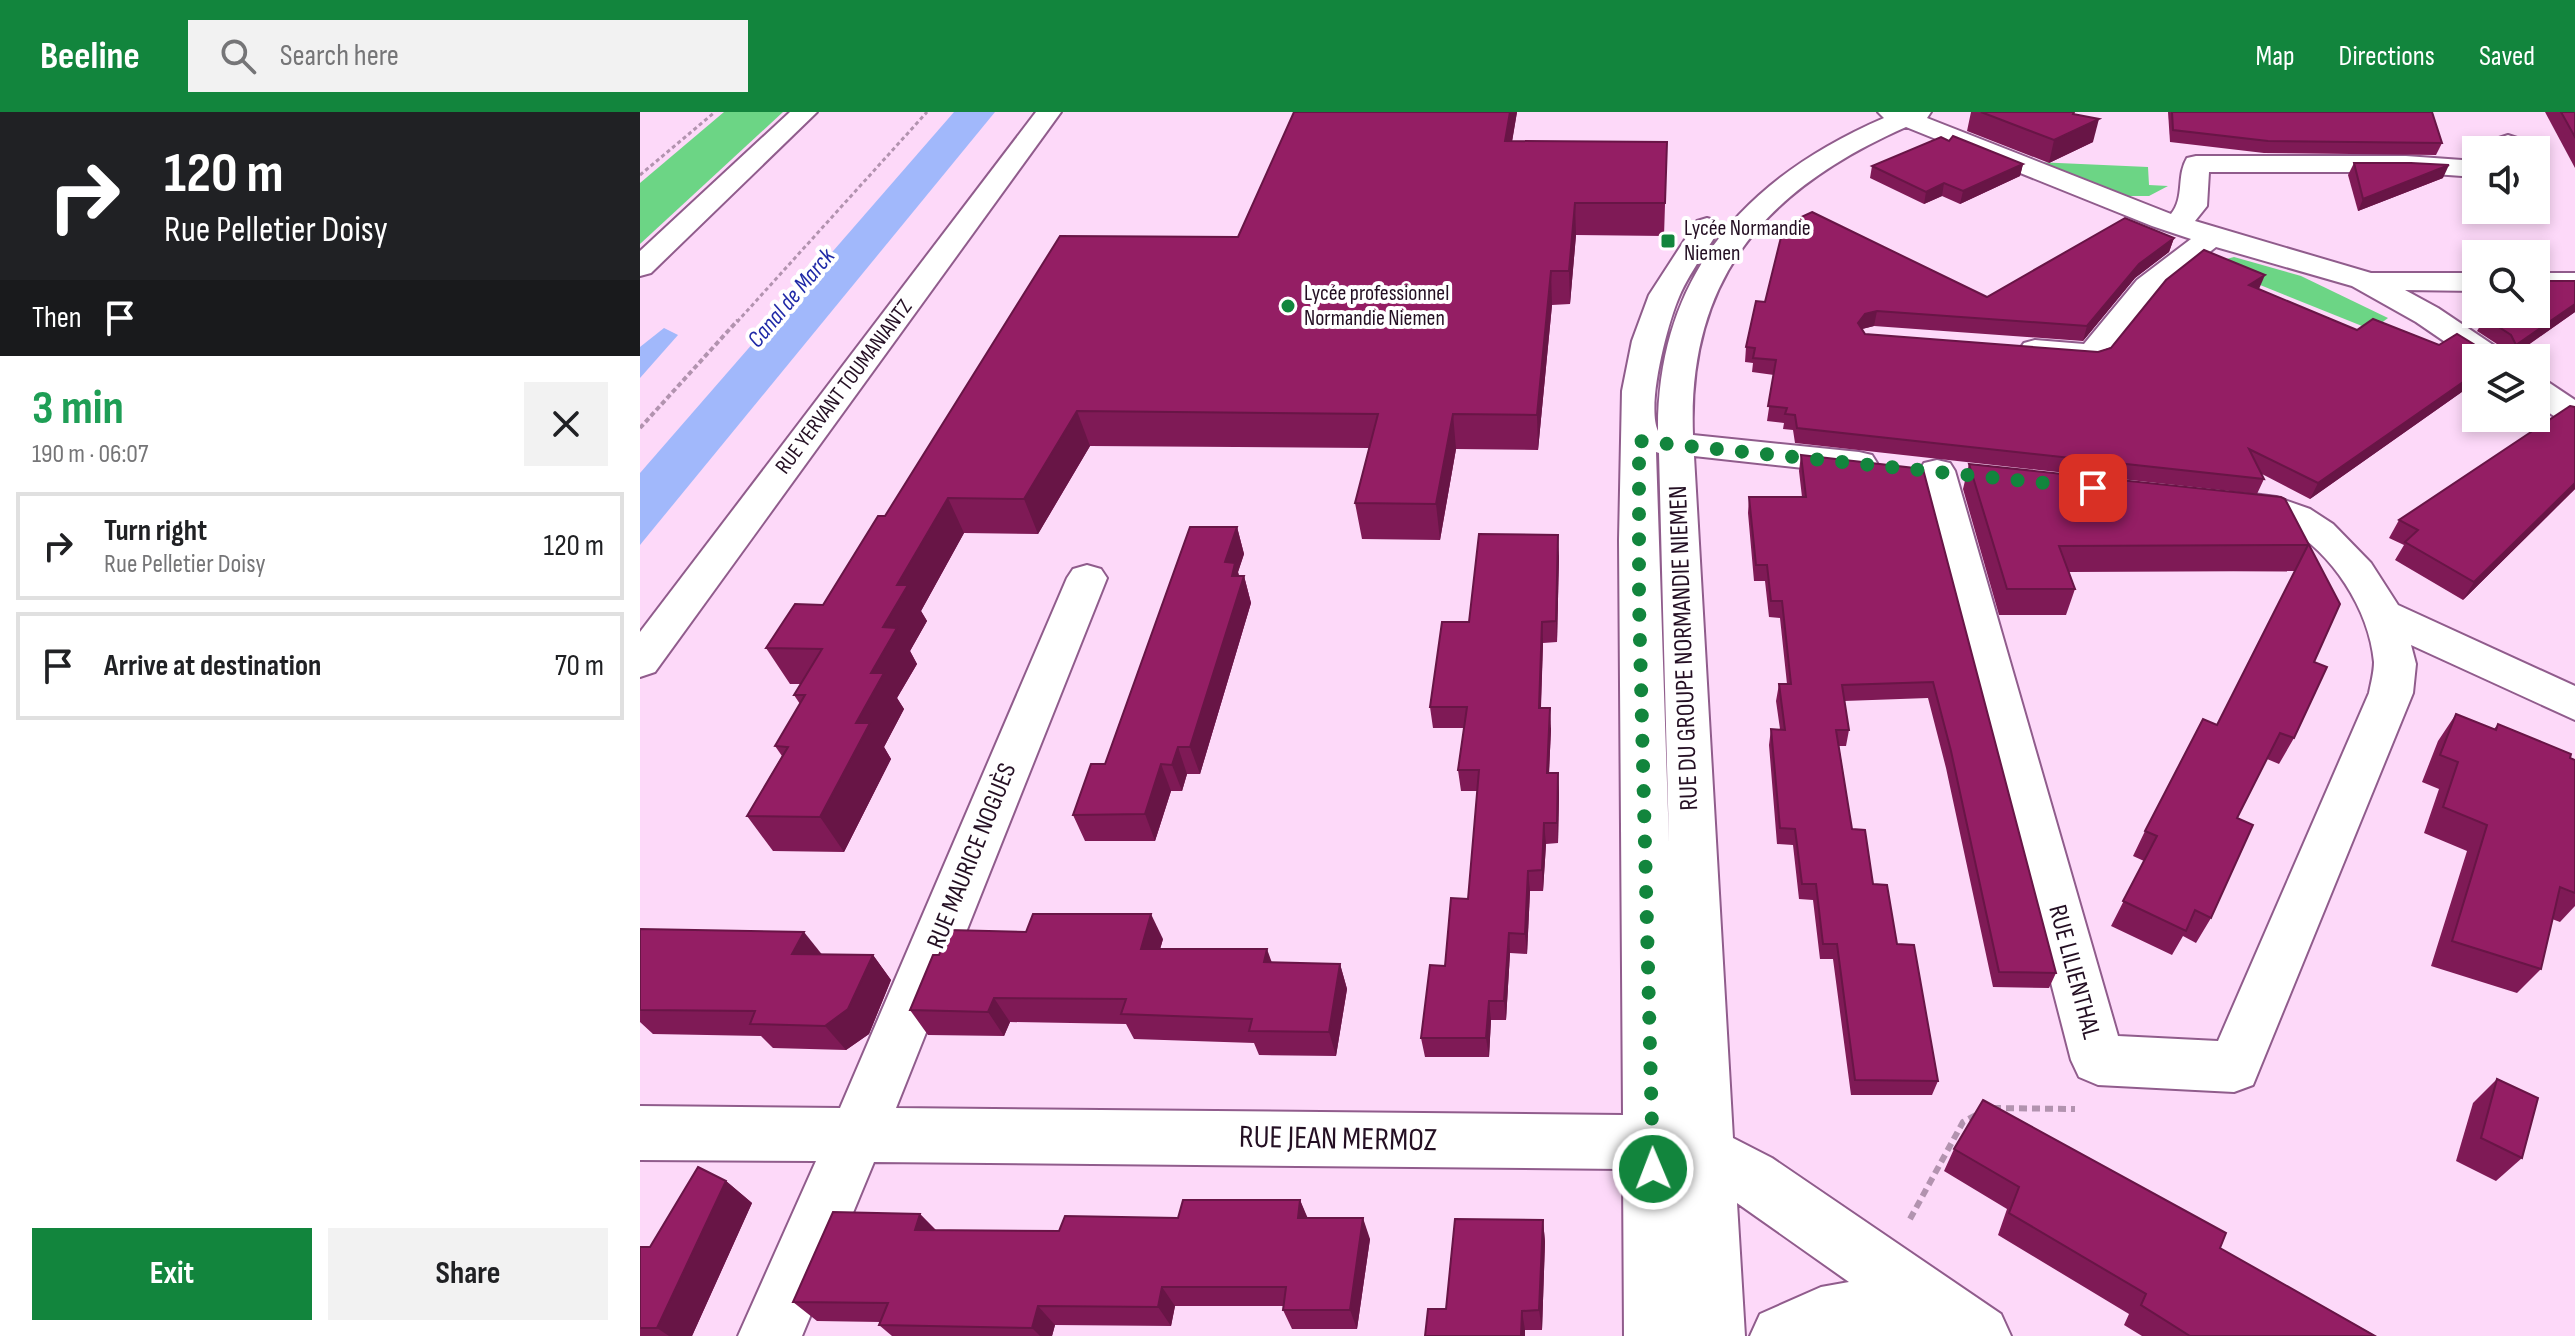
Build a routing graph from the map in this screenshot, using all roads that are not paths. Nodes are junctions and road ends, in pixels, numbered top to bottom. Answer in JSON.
{"nodes":[{"id":1,"x":805,"y":112,"type":"edge"},
{"id":2,"x":1049,"y":112,"type":"edge"},
{"id":3,"x":1898,"y":113,"type":"edge"},
{"id":4,"x":2462,"y":168,"type":"edge"},
{"id":5,"x":2177,"y":225,"type":"junction"},
{"id":6,"x":2211,"y":237,"type":"junction"},
{"id":7,"x":640,"y":267,"type":"edge"},
{"id":8,"x":2363,"y":280,"type":"junction"},
{"id":9,"x":2462,"y":282,"type":"edge"},
{"id":10,"x":2550,"y":282,"type":"edge"},
{"id":11,"x":2575,"y":282,"type":"edge"},
{"id":12,"x":2469,"y":344,"type":"edge"},
{"id":13,"x":1999,"y":347,"type":"edge"},
{"id":14,"x":2550,"y":398,"type":"edge"},
{"id":15,"x":2575,"y":415,"type":"edge"},
{"id":16,"x":1657,"y":442,"type":"junction"},
{"id":17,"x":2203,"y":499,"type":"edge"},
{"id":18,"x":1087,"y":578,"type":"dead end"},
{"id":19,"x":2384,"y":615,"type":"junction"},
{"id":20,"x":640,"y":662,"type":"edge"},
{"id":21,"x":2575,"y":704,"type":"edge"},
{"id":22,"x":640,"y":1133,"type":"edge"},
{"id":23,"x":857,"y":1135,"type":"junction"},
{"id":24,"x":1679,"y":1148,"type":"junction"},
{"id":25,"x":770,"y":1336,"type":"edge"},
{"id":26,"x":1656,"y":1336,"type":"edge"},
{"id":27,"x":1713,"y":1336,"type":"edge"},
{"id":28,"x":1782,"y":1336,"type":"edge"},
{"id":29,"x":1978,"y":1336,"type":"edge"}],
"edges":[{"from":1,"to":7,"type":"street"},
{"from":2,"to":20,"type":"street","name":"RUE YERVANT TOUMANIANTZ"},
{"from":3,"to":5,"type":"street"},
{"from":3,"to":16,"type":"street","name":"RUE DU GROUPE NORMANDIE NIEMEN"},
{"from":4,"to":5,"type":"street"},
{"from":5,"to":6,"type":"street"},
{"from":6,"to":8,"type":"street"},
{"from":6,"to":13,"type":"street"},
{"from":8,"to":9,"type":"street"},
{"from":8,"to":12,"type":"street"},
{"from":10,"to":11,"type":"street"},
{"from":14,"to":15,"type":"street"},
{"from":16,"to":19,"type":"street","name":"RUE LILIENTHAL"},
{"from":16,"to":24,"type":"street","name":"RUE DU GROUPE NORMANDIE NIEMEN"},
{"from":17,"to":19,"type":"street"},
{"from":18,"to":23,"type":"street","name":"RUE MAURICE NOGUÈS"},
{"from":19,"to":21,"type":"street"},
{"from":22,"to":23,"type":"street","name":"RUE JEAN MERMOZ"},
{"from":23,"to":24,"type":"street","name":"RUE JEAN MERMOZ"},
{"from":23,"to":25,"type":"street","name":"RUE MAURICE NOGUÈS"},
{"from":24,"to":26,"type":"street"},
{"from":24,"to":27,"type":"street"},
{"from":24,"to":29,"type":"street","name":"RUE JEAN MERMOZ"},
{"from":28,"to":29,"type":"street","name":"RUE JEAN MERMOZ"}]}
